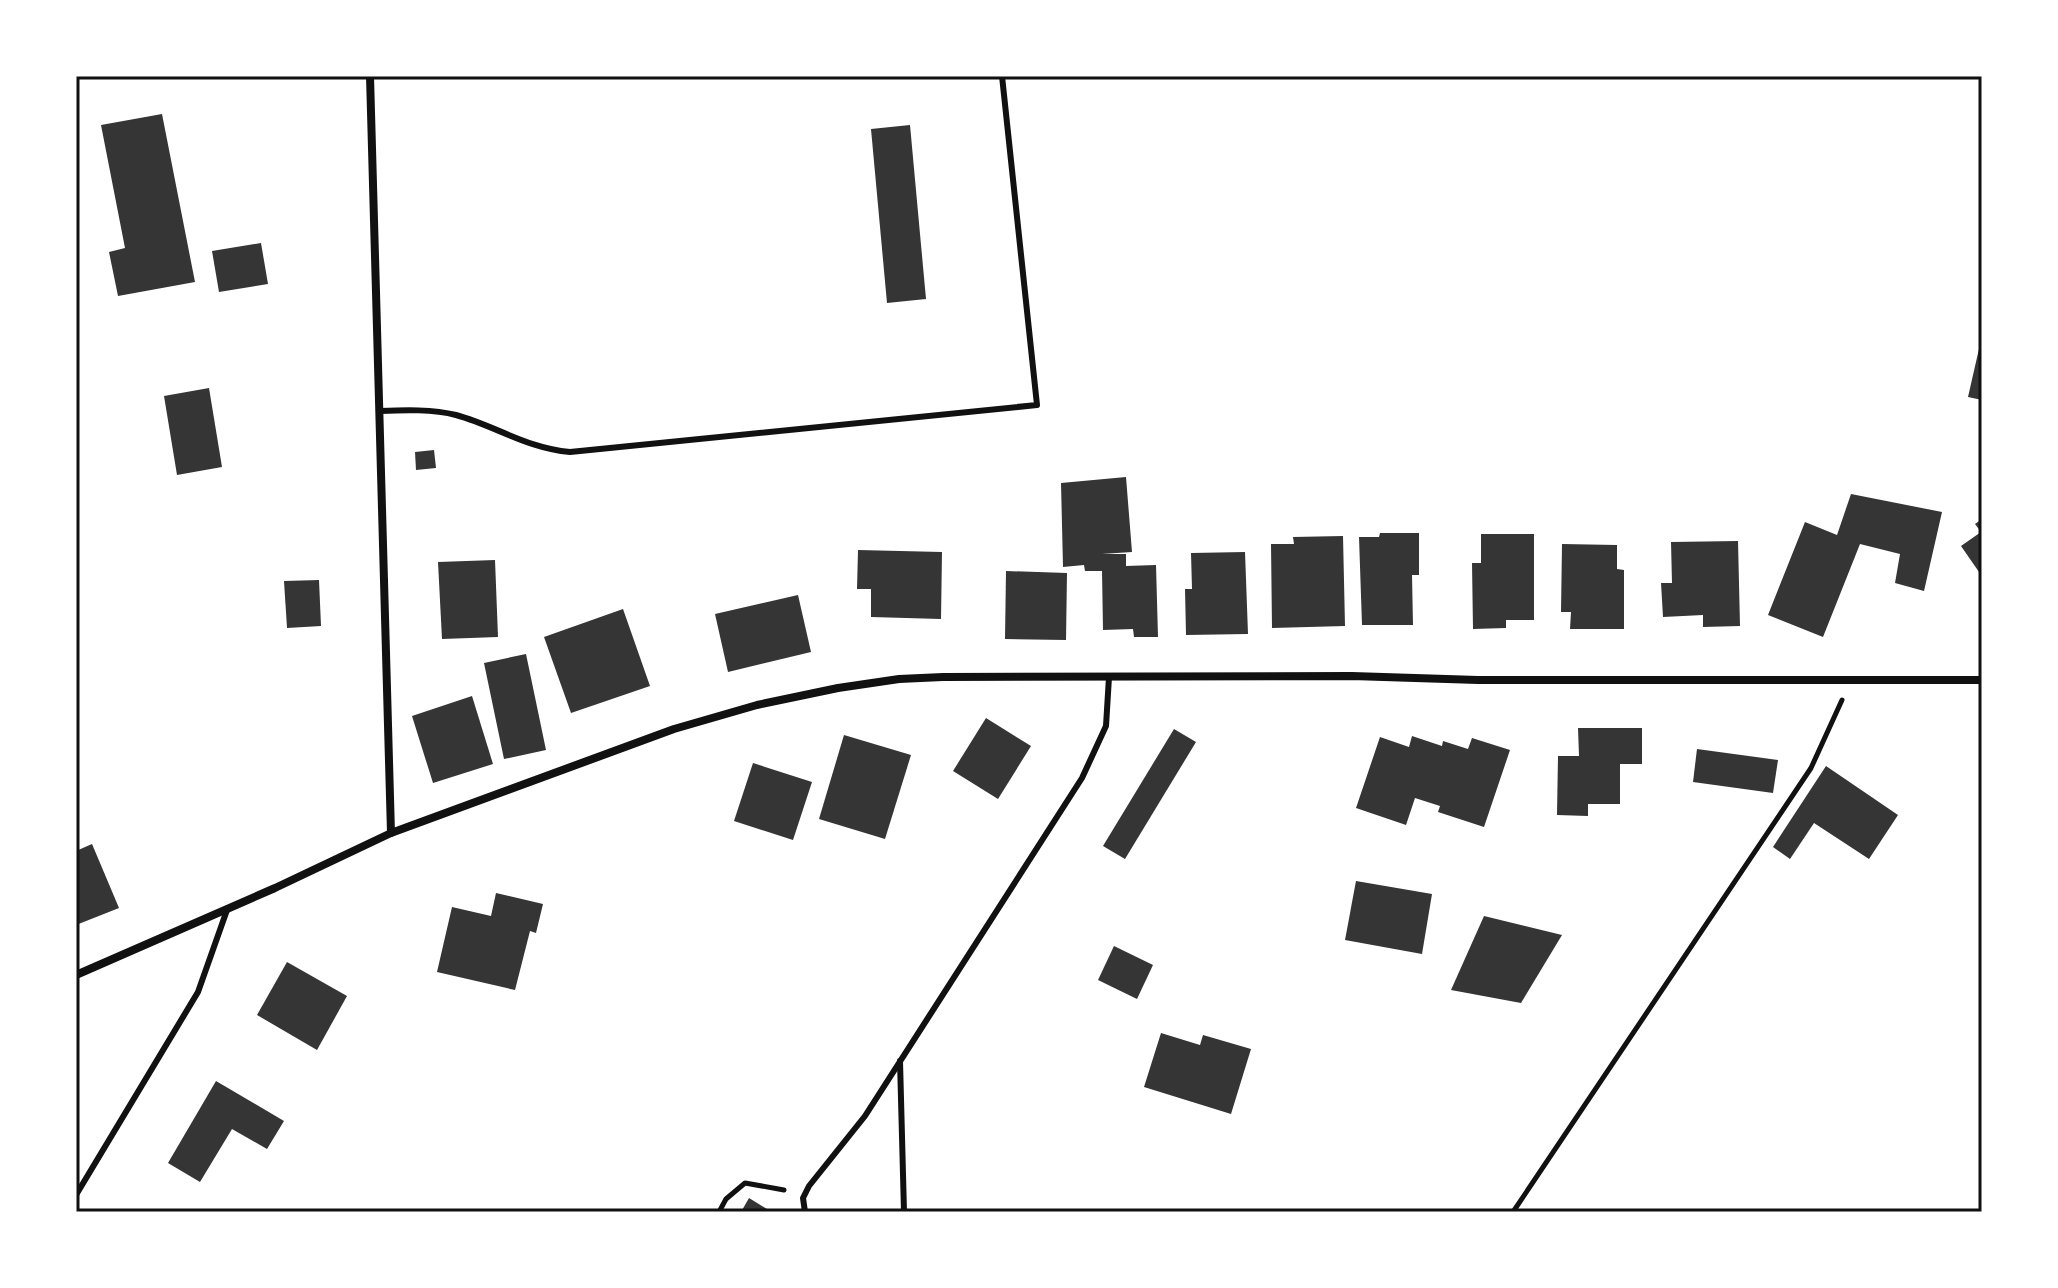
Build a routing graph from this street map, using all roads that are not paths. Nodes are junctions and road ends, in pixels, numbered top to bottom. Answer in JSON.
{"nodes":[{"id":1,"x":370,"y":76,"type":"edge"},
{"id":2,"x":1002,"y":76,"type":"edge"},
{"id":3,"x":380,"y":411,"type":"junction"},
{"id":4,"x":1109,"y":677,"type":"junction"},
{"id":5,"x":1982,"y":680,"type":"edge"},
{"id":6,"x":391,"y":833,"type":"junction"},
{"id":7,"x":227,"y":909,"type":"junction"},
{"id":8,"x":76,"y":975,"type":"edge"},
{"id":9,"x":900,"y":1061,"type":"junction"},
{"id":10,"x":76,"y":1195,"type":"edge"},
{"id":11,"x":805,"y":1212,"type":"edge"},
{"id":12,"x":904,"y":1212,"type":"edge"}],
"edges":[{"from":1,"to":3,"type":"street"},
{"from":2,"to":3,"type":"lane"},
{"from":3,"to":6,"type":"street"},
{"from":4,"to":5,"type":"street"},
{"from":4,"to":6,"type":"street"},
{"from":4,"to":9,"type":"lane"},
{"from":6,"to":7,"type":"street"},
{"from":7,"to":8,"type":"street"},
{"from":7,"to":10,"type":"lane"},
{"from":9,"to":11,"type":"lane"},
{"from":9,"to":12,"type":"lane"}]}
